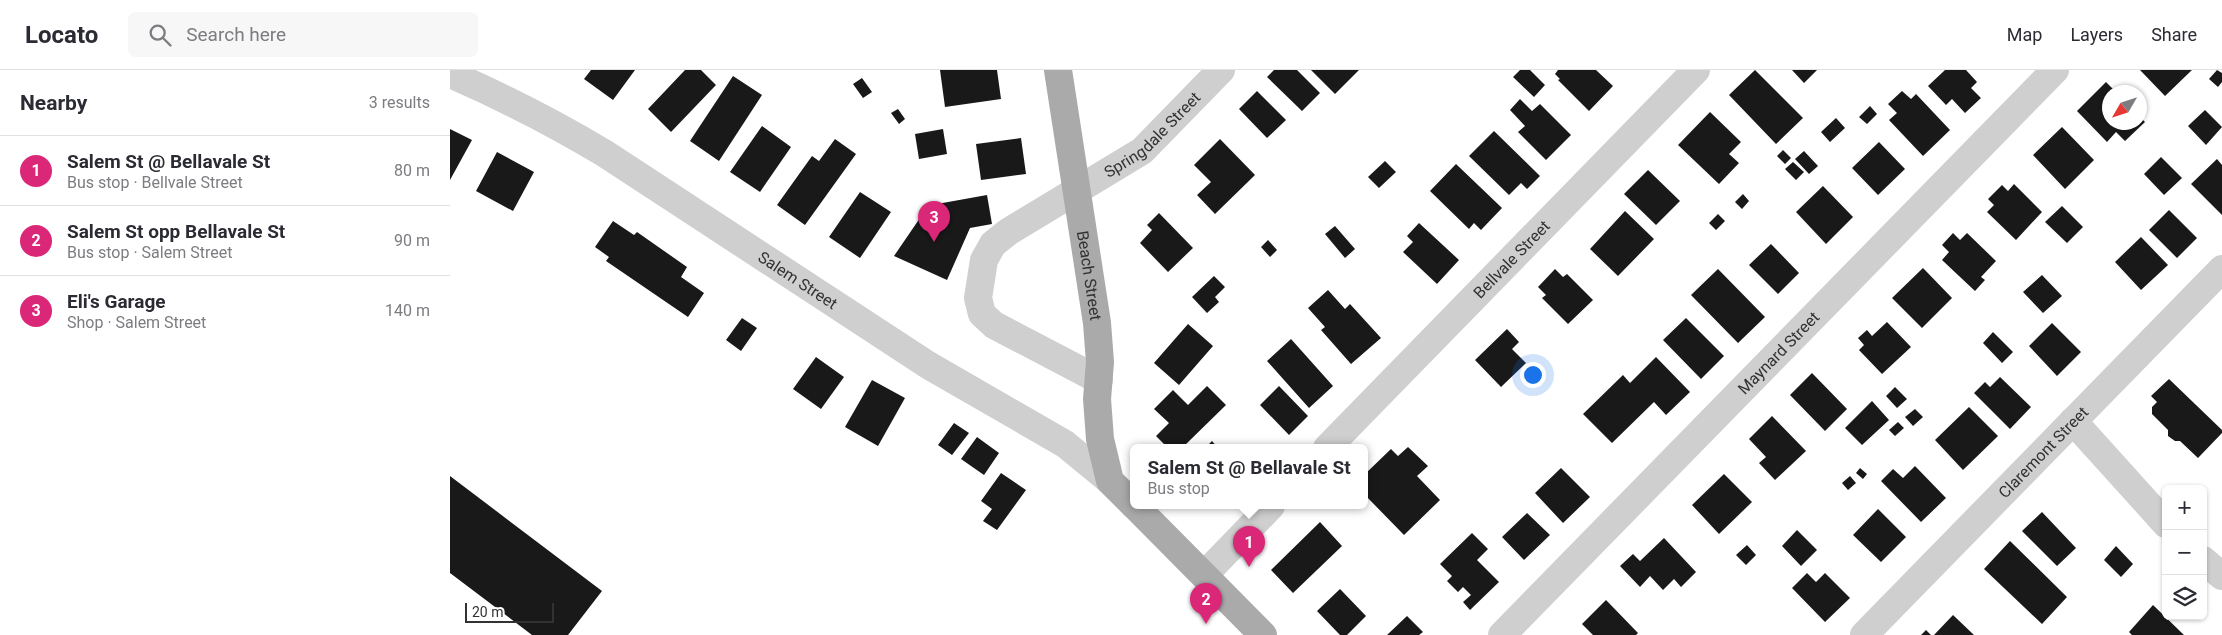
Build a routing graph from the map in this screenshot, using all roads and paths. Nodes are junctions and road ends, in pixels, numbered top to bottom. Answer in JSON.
{"nodes":[{"id":1,"x":1058,"y":70,"type":"edge"},
{"id":2,"x":1221,"y":70,"type":"edge"},
{"id":3,"x":1696,"y":70,"type":"edge"},
{"id":4,"x":2055,"y":70,"type":"edge"},
{"id":5,"x":450,"y":74,"type":"edge"},
{"id":6,"x":1077,"y":191,"type":"junction"},
{"id":7,"x":2222,"y":269,"type":"edge"},
{"id":8,"x":1099,"y":380,"type":"junction"},
{"id":9,"x":2073,"y":421,"type":"junction"},
{"id":10,"x":1331,"y":444,"type":"edge"},
{"id":11,"x":1110,"y":481,"type":"junction"},
{"id":12,"x":1130,"y":500,"type":"edge"},
{"id":13,"x":1139,"y":509,"type":"edge"},
{"id":14,"x":1268,"y":509,"type":"edge"},
{"id":15,"x":2162,"y":520,"type":"edge"},
{"id":16,"x":2207,"y":563,"type":"edge"},
{"id":17,"x":1204,"y":575,"type":"junction"},
{"id":18,"x":2222,"y":576,"type":"edge"},
{"id":19,"x":1263,"y":635,"type":"edge"},
{"id":20,"x":1502,"y":635,"type":"edge"},
{"id":21,"x":1864,"y":635,"type":"edge"}],
"edges":[{"from":1,"to":6,"type":"main road","name":"Beach Street"},
{"from":2,"to":6,"type":"street","name":"Springdale Street"},
{"from":3,"to":10,"type":"street","name":"Bellvale Street"},
{"from":4,"to":20,"type":"street","name":"Maynard Street"},
{"from":5,"to":11,"type":"street","name":"Salem Street"},
{"from":6,"to":8,"type":"main road","name":"Beach Street"},
{"from":6,"to":8,"type":"street","name":"Springdale Street"},
{"from":7,"to":9,"type":"street","name":"Claremont Street"},
{"from":8,"to":11,"type":"main road","name":"Beach Street"},
{"from":9,"to":15,"type":"street"},
{"from":9,"to":21,"type":"street","name":"Claremont Street"},
{"from":11,"to":12,"type":"main road","name":"Salem Street"},
{"from":13,"to":17,"type":"main road","name":"Salem Street"},
{"from":14,"to":17,"type":"street"},
{"from":16,"to":18,"type":"street"},
{"from":17,"to":19,"type":"main road","name":"Salem Street"}]}
